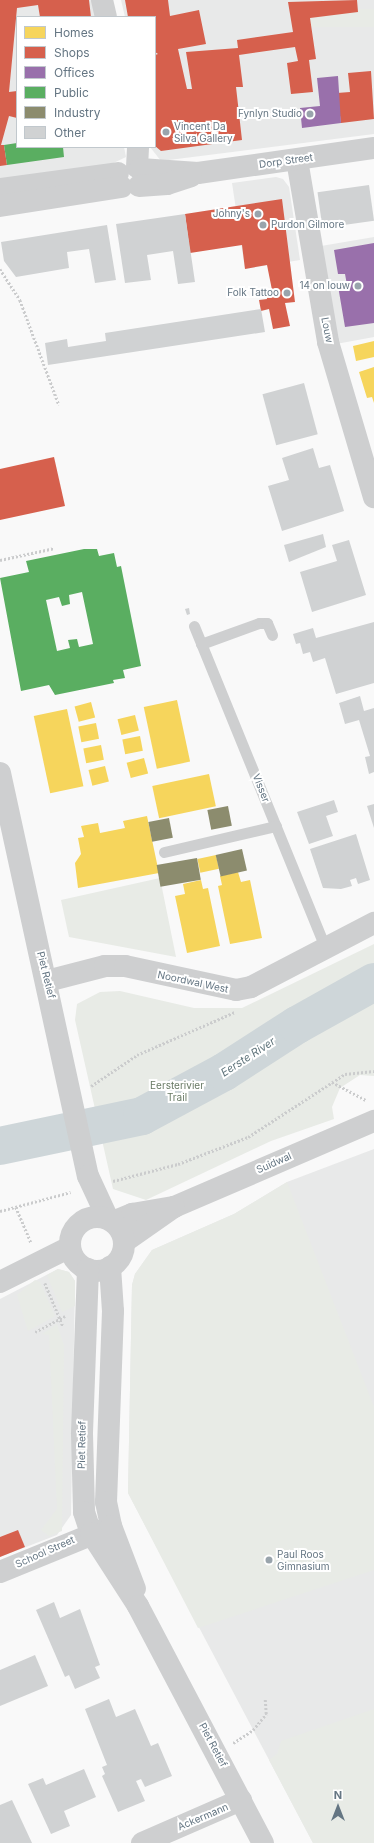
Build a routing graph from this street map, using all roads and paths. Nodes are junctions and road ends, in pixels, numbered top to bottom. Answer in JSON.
{"nodes":[{"id":1,"x":102,"y":0,"type":"edge"},
{"id":2,"x":106,"y":16,"type":"edge"},
{"id":3,"x":374,"y":148,"type":"edge"},
{"id":4,"x":298,"y":160,"type":"junction"},
{"id":5,"x":132,"y":171,"type":"edge"},
{"id":6,"x":0,"y":189,"type":"edge"},
{"id":7,"x":0,"y":206,"type":"edge"},
{"id":8,"x":0,"y":269,"type":"edge"},
{"id":9,"x":59,"y":405,"type":"dead end"},
{"id":10,"x":374,"y":497,"type":"edge"},
{"id":11,"x":55,"y":548,"type":"dead end"},
{"id":12,"x":0,"y":560,"type":"edge"},
{"id":13,"x":194,"y":626,"type":"dead end"},
{"id":14,"x":272,"y":635,"type":"dead end"},
{"id":15,"x":201,"y":644,"type":"junction"},
{"id":16,"x":0,"y":774,"type":"edge"},
{"id":17,"x":276,"y":826,"type":"junction"},
{"id":18,"x":164,"y":852,"type":"dead end"},
{"id":19,"x":374,"y":923,"type":"edge"},
{"id":20,"x":326,"y":950,"type":"junction"},
{"id":21,"x":47,"y":981,"type":"junction"},
{"id":22,"x":238,"y":1011,"type":"dead end"},
{"id":23,"x":374,"y":1071,"type":"edge"},
{"id":24,"x":332,"y":1082,"type":"junction"},
{"id":25,"x":79,"y":1096,"type":"junction"},
{"id":26,"x":374,"y":1113,"type":"edge"},
{"id":27,"x":90,"y":1184,"type":"junction"},
{"id":28,"x":174,"y":1206,"type":"junction"},
{"id":29,"x":16,"y":1207,"type":"junction"},
{"id":30,"x":0,"y":1211,"type":"edge"},
{"id":31,"x":82,"y":1221,"type":"junction"},
{"id":32,"x":110,"y":1221,"type":"junction"},
{"id":33,"x":124,"y":1242,"type":"junction"},
{"id":34,"x":70,"y":1247,"type":"junction"},
{"id":35,"x":34,"y":1251,"type":"dead end"},
{"id":36,"x":110,"y":1267,"type":"junction"},
{"id":37,"x":88,"y":1269,"type":"junction"},
{"id":38,"x":0,"y":1282,"type":"edge"},
{"id":39,"x":70,"y":1313,"type":"dead end"},
{"id":40,"x":35,"y":1332,"type":"dead end"},
{"id":41,"x":101,"y":1530,"type":"junction"},
{"id":42,"x":0,"y":1572,"type":"edge"},
{"id":43,"x":265,"y":1698,"type":"dead end"},
{"id":44,"x":217,"y":1751,"type":"junction"},
{"id":45,"x":241,"y":1800,"type":"junction"},
{"id":46,"x":142,"y":1843,"type":"edge"},
{"id":47,"x":263,"y":1843,"type":"edge"}],
"edges":[{"from":1,"to":2,"type":"street"},
{"from":3,"to":4,"type":"street","name":"Dorp Street"},
{"from":4,"to":5,"type":"street","name":"Dorp Street"},
{"from":4,"to":10,"type":"street","name":"Louw"},
{"from":5,"to":6,"type":"street","name":"Dorp Street"},
{"from":5,"to":7,"type":"street","name":"Dorp Street"},
{"from":8,"to":9,"type":"path"},
{"from":11,"to":12,"type":"path"},
{"from":13,"to":15,"type":"lane","name":"Visser"},
{"from":14,"to":15,"type":"lane"},
{"from":15,"to":17,"type":"lane","name":"Visser"},
{"from":16,"to":21,"type":"street","name":"Piet Retief"},
{"from":17,"to":18,"type":"lane"},
{"from":17,"to":20,"type":"lane","name":"Visser"},
{"from":19,"to":20,"type":"street","name":"Noordwal West"},
{"from":20,"to":21,"type":"street","name":"Noordwal West"},
{"from":21,"to":25,"type":"street","name":"Piet Retief"},
{"from":22,"to":25,"type":"path"},
{"from":23,"to":24,"type":"path"},
{"from":24,"to":26,"type":"path"},
{"from":24,"to":27,"type":"path"},
{"from":25,"to":27,"type":"street","name":"Piet Retief"},
{"from":26,"to":28,"type":"street","name":"Suidwal"},
{"from":27,"to":29,"type":"path"},
{"from":27,"to":31,"type":"street","name":"Piet Retief"},
{"from":27,"to":32,"type":"street","name":"Piet Retief"},
{"from":28,"to":32,"type":"street","name":"Suidwal"},
{"from":28,"to":33,"type":"street","name":"Suidwal"},
{"from":29,"to":30,"type":"path"},
{"from":29,"to":35,"type":"path"},
{"from":31,"to":32,"type":"street"},
{"from":31,"to":34,"type":"street"},
{"from":32,"to":33,"type":"street"},
{"from":33,"to":36,"type":"street"},
{"from":34,"to":37,"type":"street"},
{"from":34,"to":38,"type":"street"},
{"from":36,"to":37,"type":"street"},
{"from":36,"to":41,"type":"street","name":"Piet Retief"},
{"from":37,"to":41,"type":"street","name":"Piet Retief"},
{"from":39,"to":40,"type":"path"},
{"from":41,"to":42,"type":"street","name":"School Street"},
{"from":41,"to":44,"type":"street","name":"Piet Retief"},
{"from":43,"to":44,"type":"path"},
{"from":44,"to":45,"type":"street","name":"Piet Retief"},
{"from":45,"to":46,"type":"street","name":"Ackermann"},
{"from":45,"to":47,"type":"street","name":"Piet Retief"}]}
